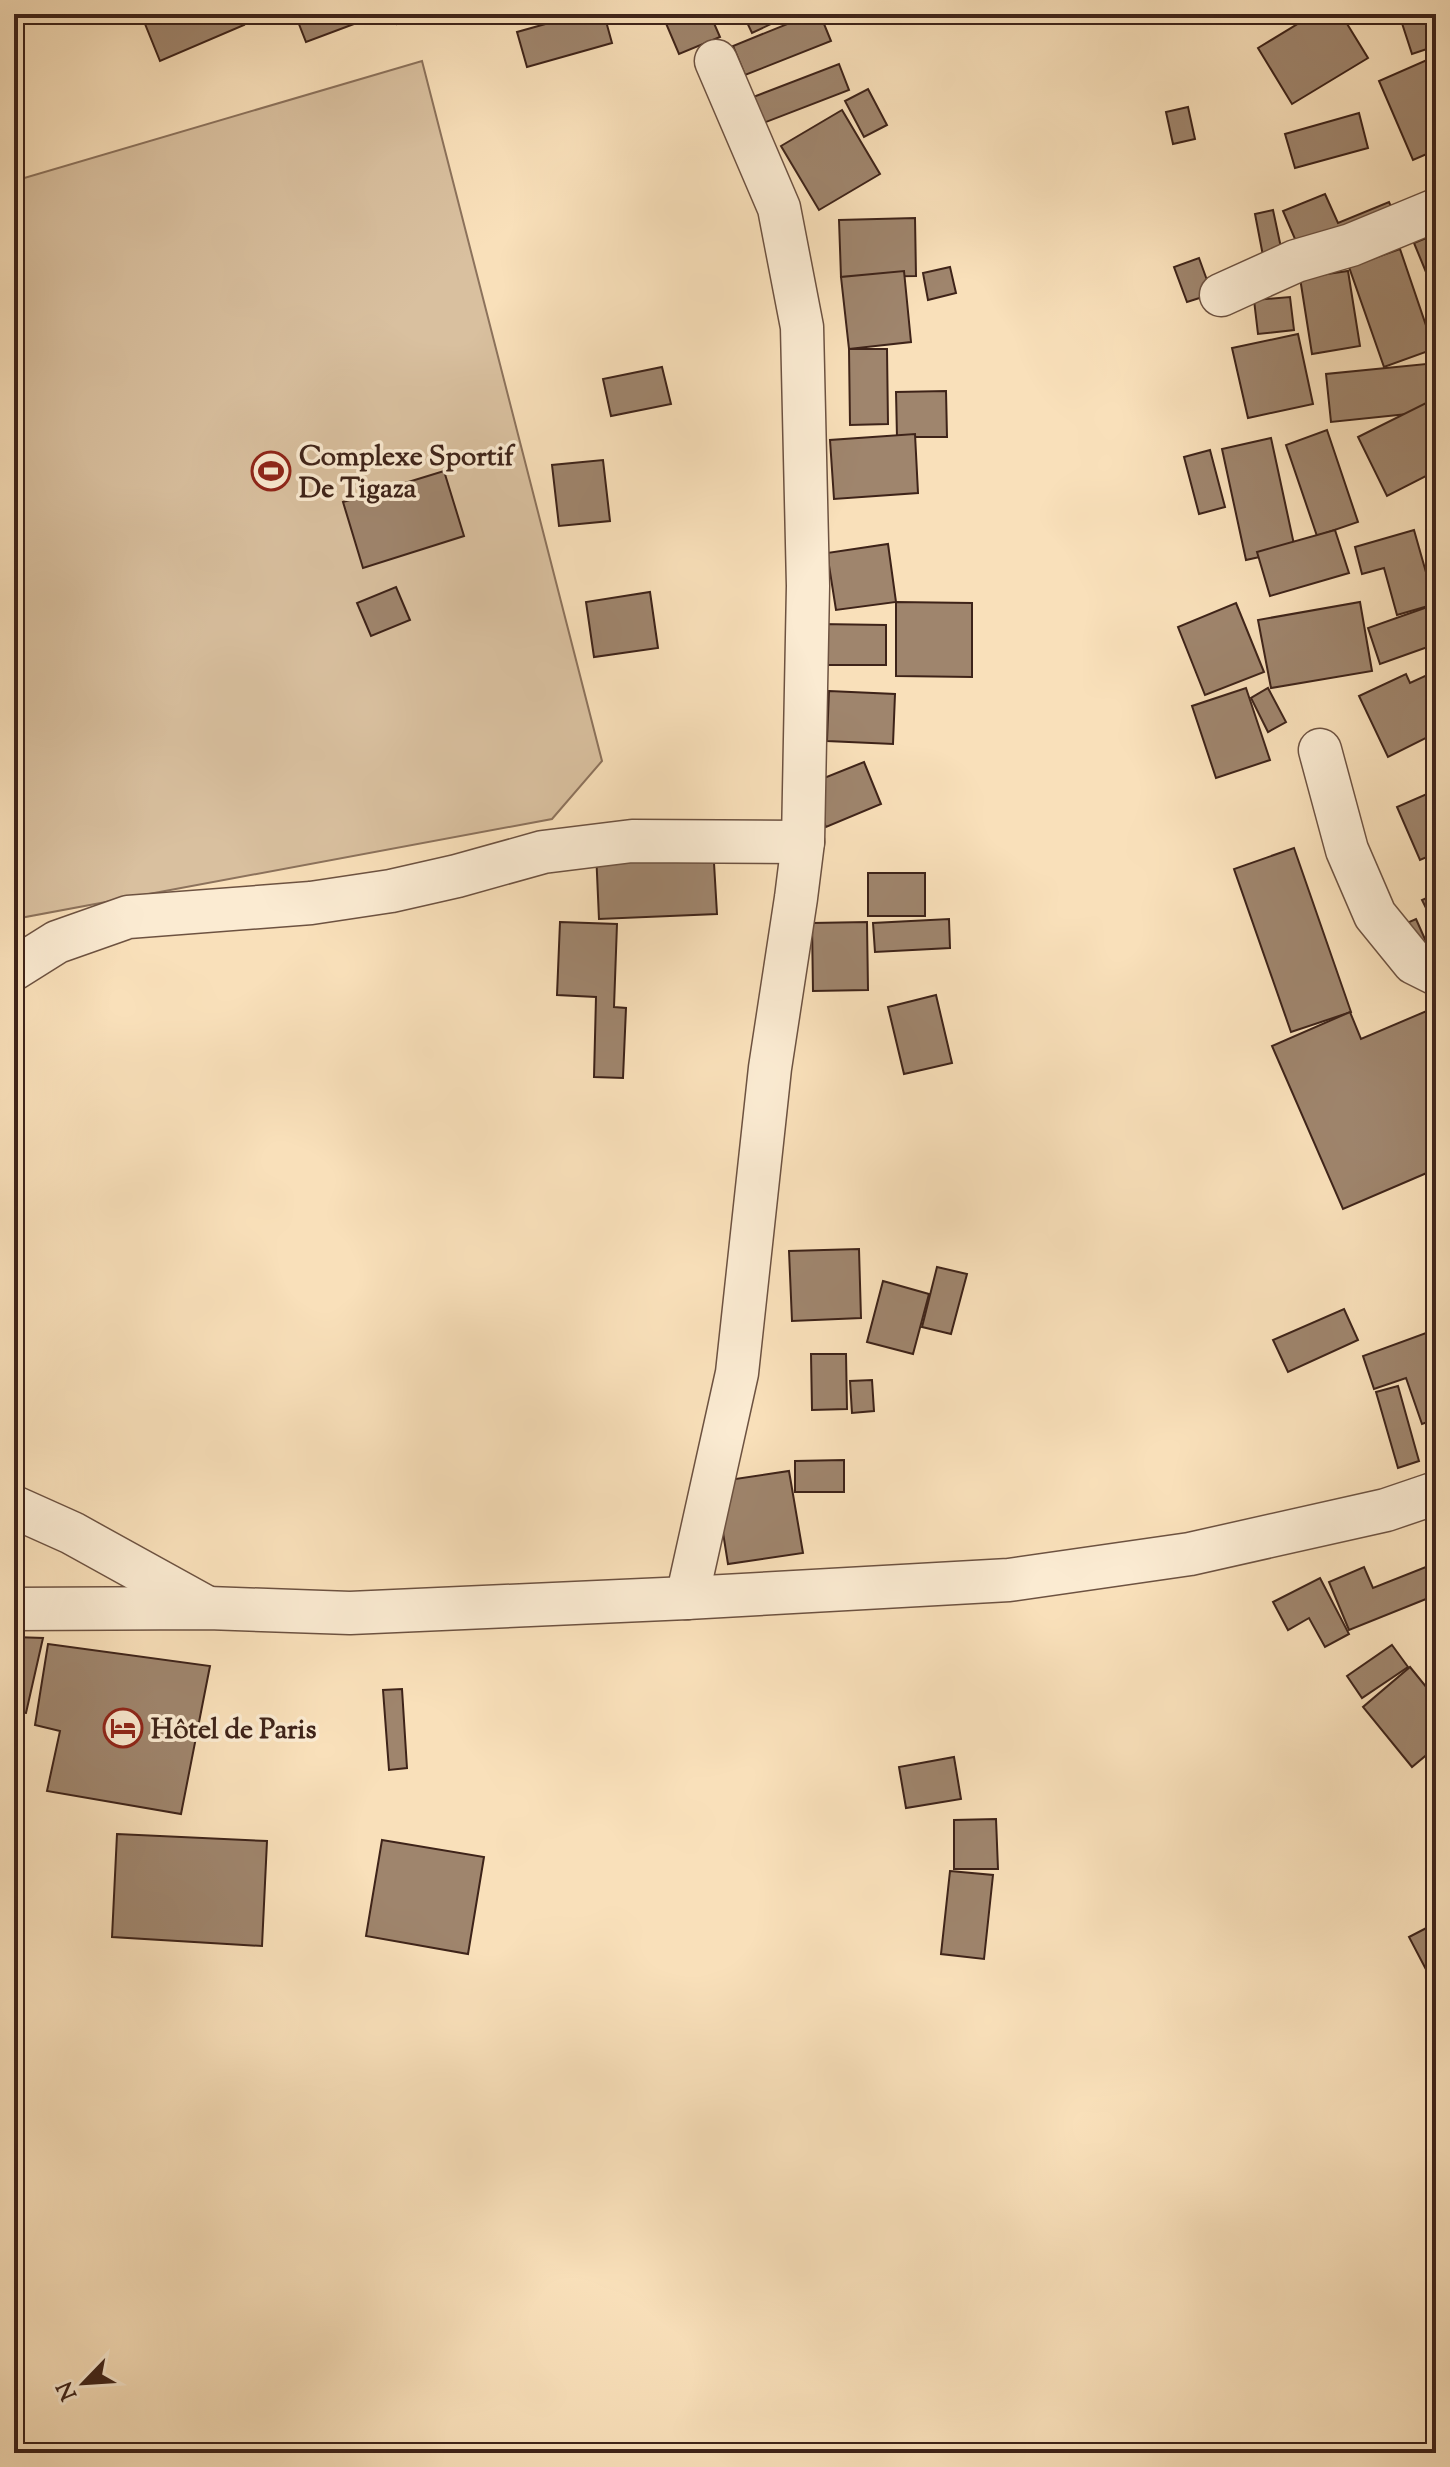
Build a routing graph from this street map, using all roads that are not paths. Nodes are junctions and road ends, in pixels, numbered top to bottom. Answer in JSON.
{"nodes":[{"id":1,"x":716,"y":61,"type":"dead end"},
{"id":2,"x":1436,"y":210,"type":"edge"},
{"id":3,"x":1221,"y":295,"type":"dead end"},
{"id":4,"x":1320,"y":750,"type":"dead end"},
{"id":5,"x":803,"y":842,"type":"junction"},
{"id":6,"x":14,"y":969,"type":"edge"},
{"id":7,"x":1436,"y":974,"type":"edge"},
{"id":8,"x":1436,"y":1493,"type":"edge"},
{"id":9,"x":14,"y":1507,"type":"edge"},
{"id":10,"x":687,"y":1598,"type":"junction"},
{"id":11,"x":208,"y":1608,"type":"junction"},
{"id":12,"x":14,"y":1609,"type":"edge"}],
"edges":[{"from":1,"to":5,"type":"street"},
{"from":2,"to":3,"type":"street"},
{"from":4,"to":7,"type":"street"},
{"from":5,"to":6,"type":"street"},
{"from":5,"to":10,"type":"street"},
{"from":8,"to":10,"type":"street"},
{"from":9,"to":11,"type":"street"},
{"from":10,"to":11,"type":"street"},
{"from":11,"to":12,"type":"street"}]}
